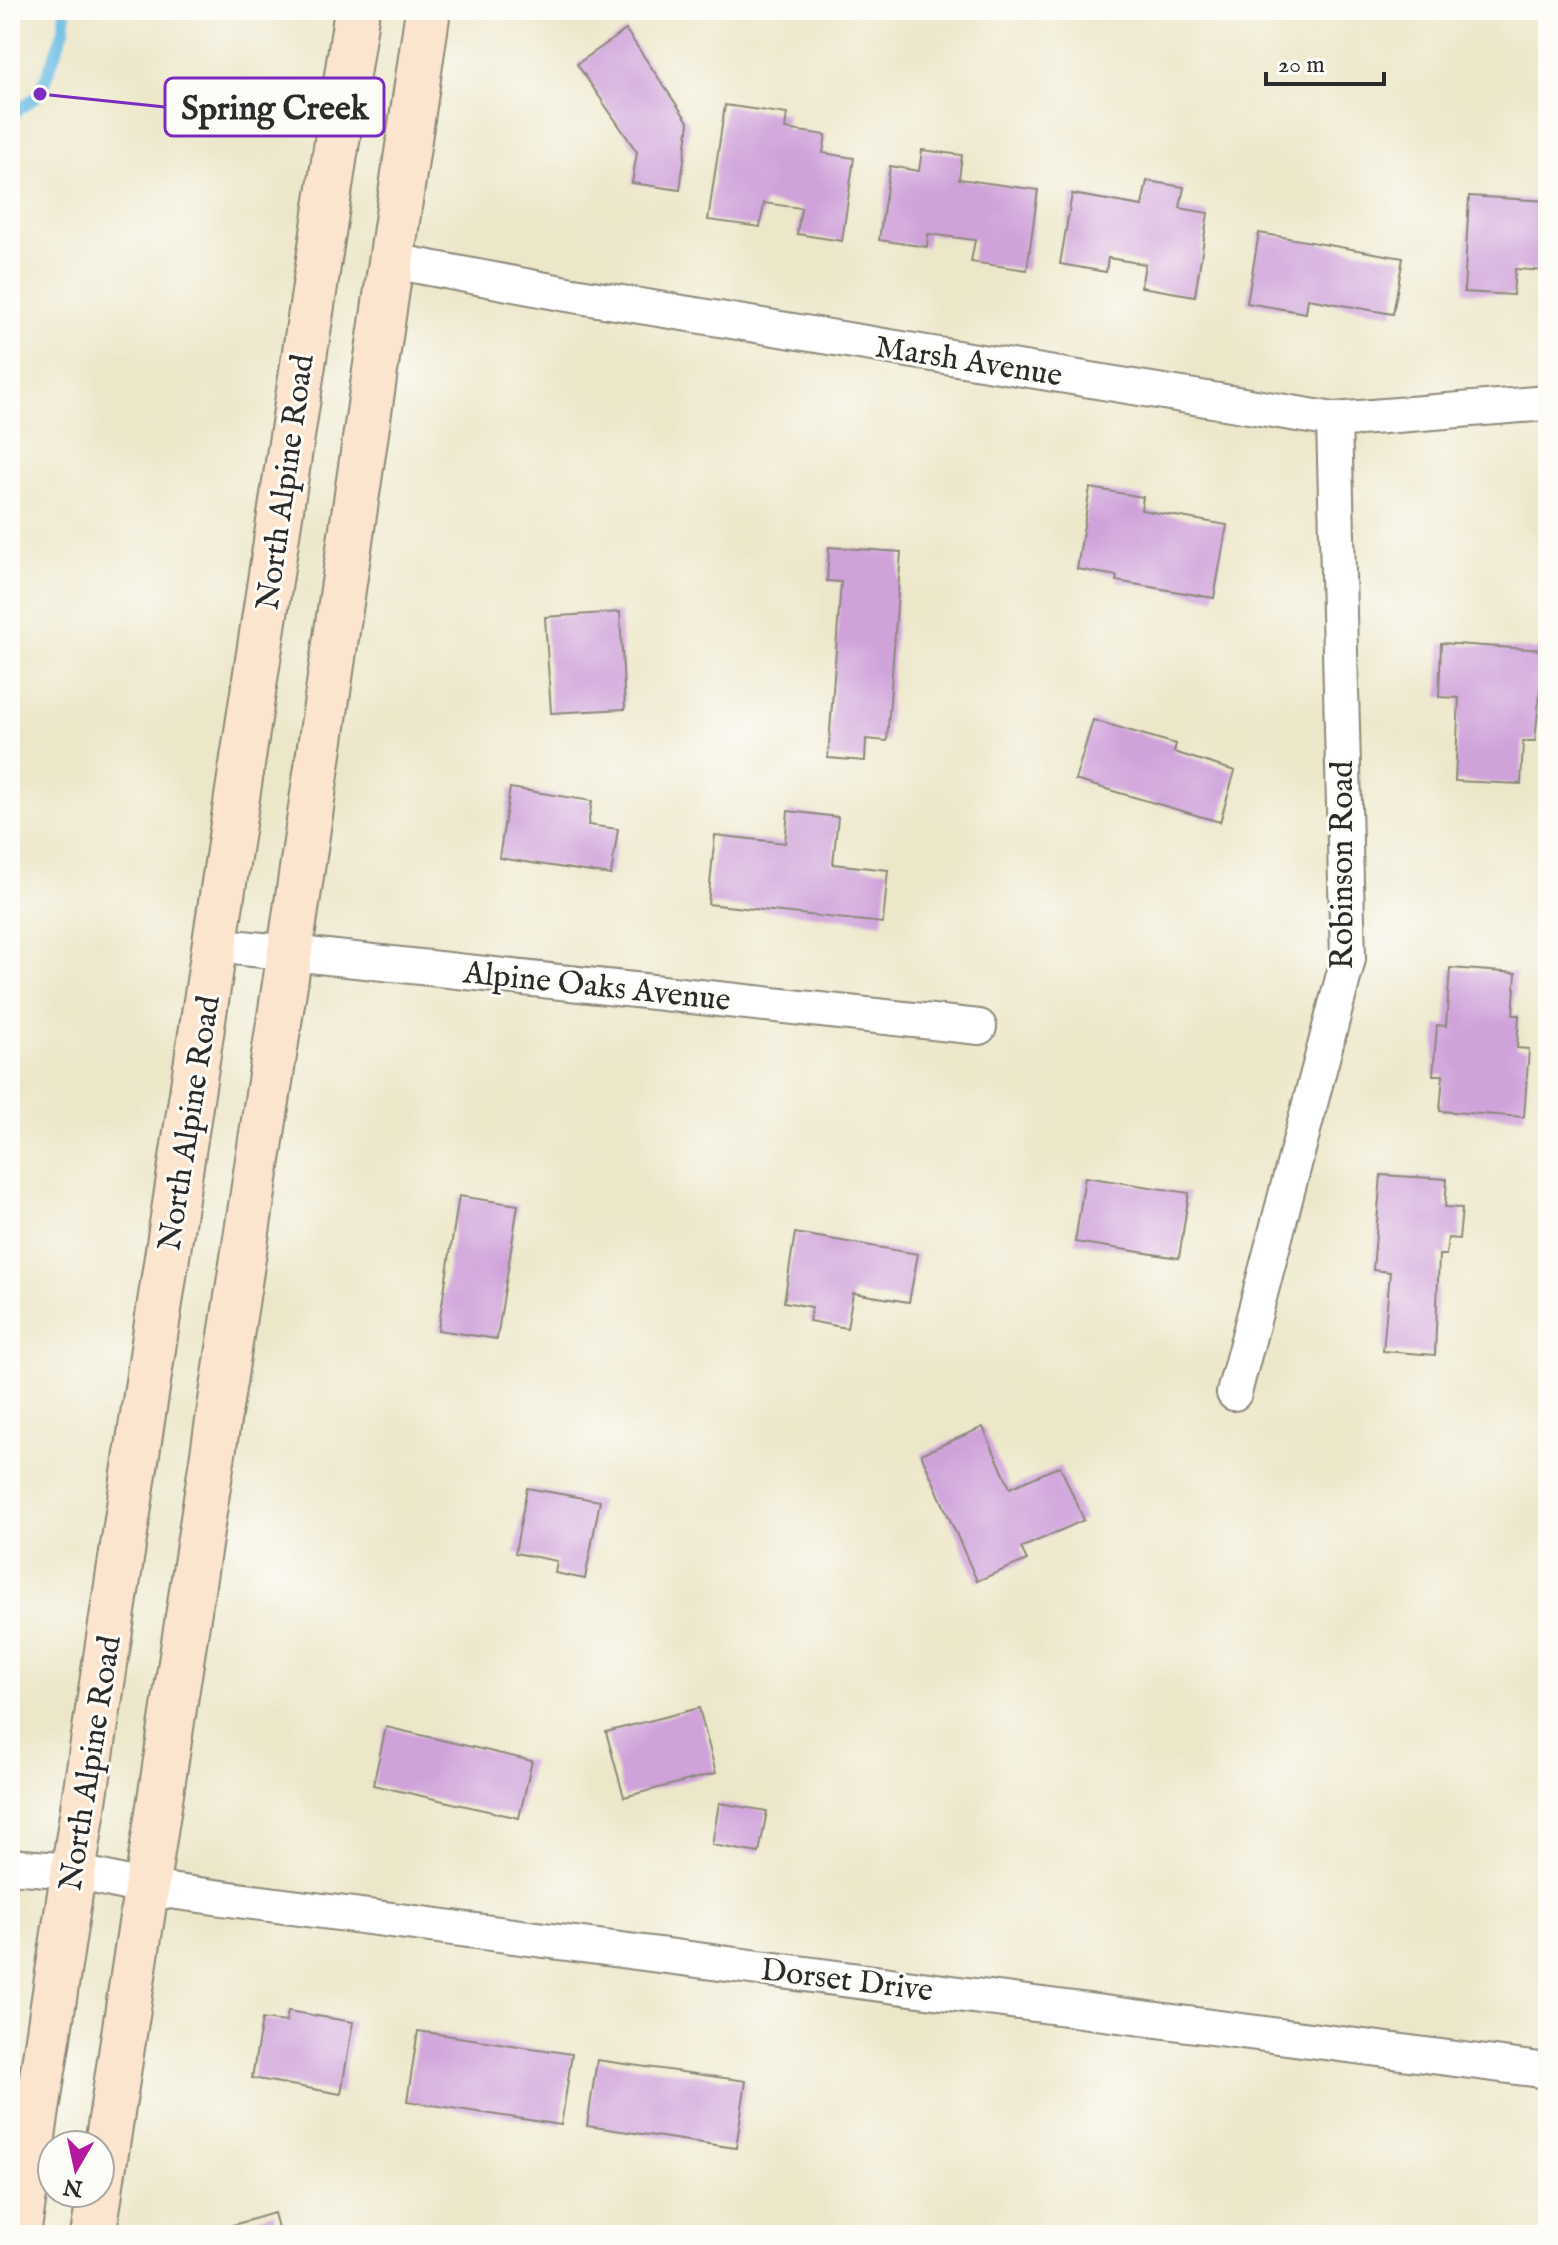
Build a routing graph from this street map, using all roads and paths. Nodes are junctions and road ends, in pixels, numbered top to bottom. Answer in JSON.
{"nodes":[{"id":1,"x":357,"y":10,"type":"edge"},
{"id":2,"x":428,"y":10,"type":"edge"},
{"id":3,"x":393,"y":261,"type":"junction"},
{"id":4,"x":1548,"y":403,"type":"edge"},
{"id":5,"x":1334,"y":420,"type":"junction"},
{"id":6,"x":215,"y":945,"type":"junction"},
{"id":7,"x":290,"y":951,"type":"junction"},
{"id":8,"x":979,"y":1027,"type":"dead end"},
{"id":9,"x":1234,"y":1393,"type":"dead end"},
{"id":10,"x":10,"y":1866,"type":"edge"},
{"id":11,"x":72,"y":1871,"type":"junction"},
{"id":12,"x":146,"y":1888,"type":"junction"},
{"id":13,"x":1548,"y":2071,"type":"edge"},
{"id":14,"x":110,"y":2129,"type":"edge"},
{"id":15,"x":97,"y":2209,"type":"edge"},
{"id":16,"x":18,"y":2235,"type":"edge"},
{"id":17,"x":93,"y":2235,"type":"edge"}],
"edges":[{"from":1,"to":6,"type":"main road","name":"North Alpine Road"},
{"from":2,"to":3,"type":"main road"},
{"from":3,"to":5,"type":"street","name":"Marsh Avenue"},
{"from":3,"to":7,"type":"main road"},
{"from":4,"to":5,"type":"street","name":"Marsh Avenue"},
{"from":5,"to":9,"type":"street","name":"Robinson Road"},
{"from":6,"to":7,"type":"street","name":"Alpine Oaks Avenue"},
{"from":6,"to":11,"type":"main road","name":"North Alpine Road"},
{"from":7,"to":8,"type":"street","name":"Alpine Oaks Avenue"},
{"from":7,"to":12,"type":"main road"},
{"from":10,"to":11,"type":"street","name":"Dorset Drive"},
{"from":11,"to":12,"type":"street","name":"Dorset Drive"},
{"from":11,"to":16,"type":"main road","name":"North Alpine Road"},
{"from":12,"to":13,"type":"street","name":"Dorset Drive"},
{"from":12,"to":14,"type":"main road"},
{"from":15,"to":17,"type":"main road"}]}
